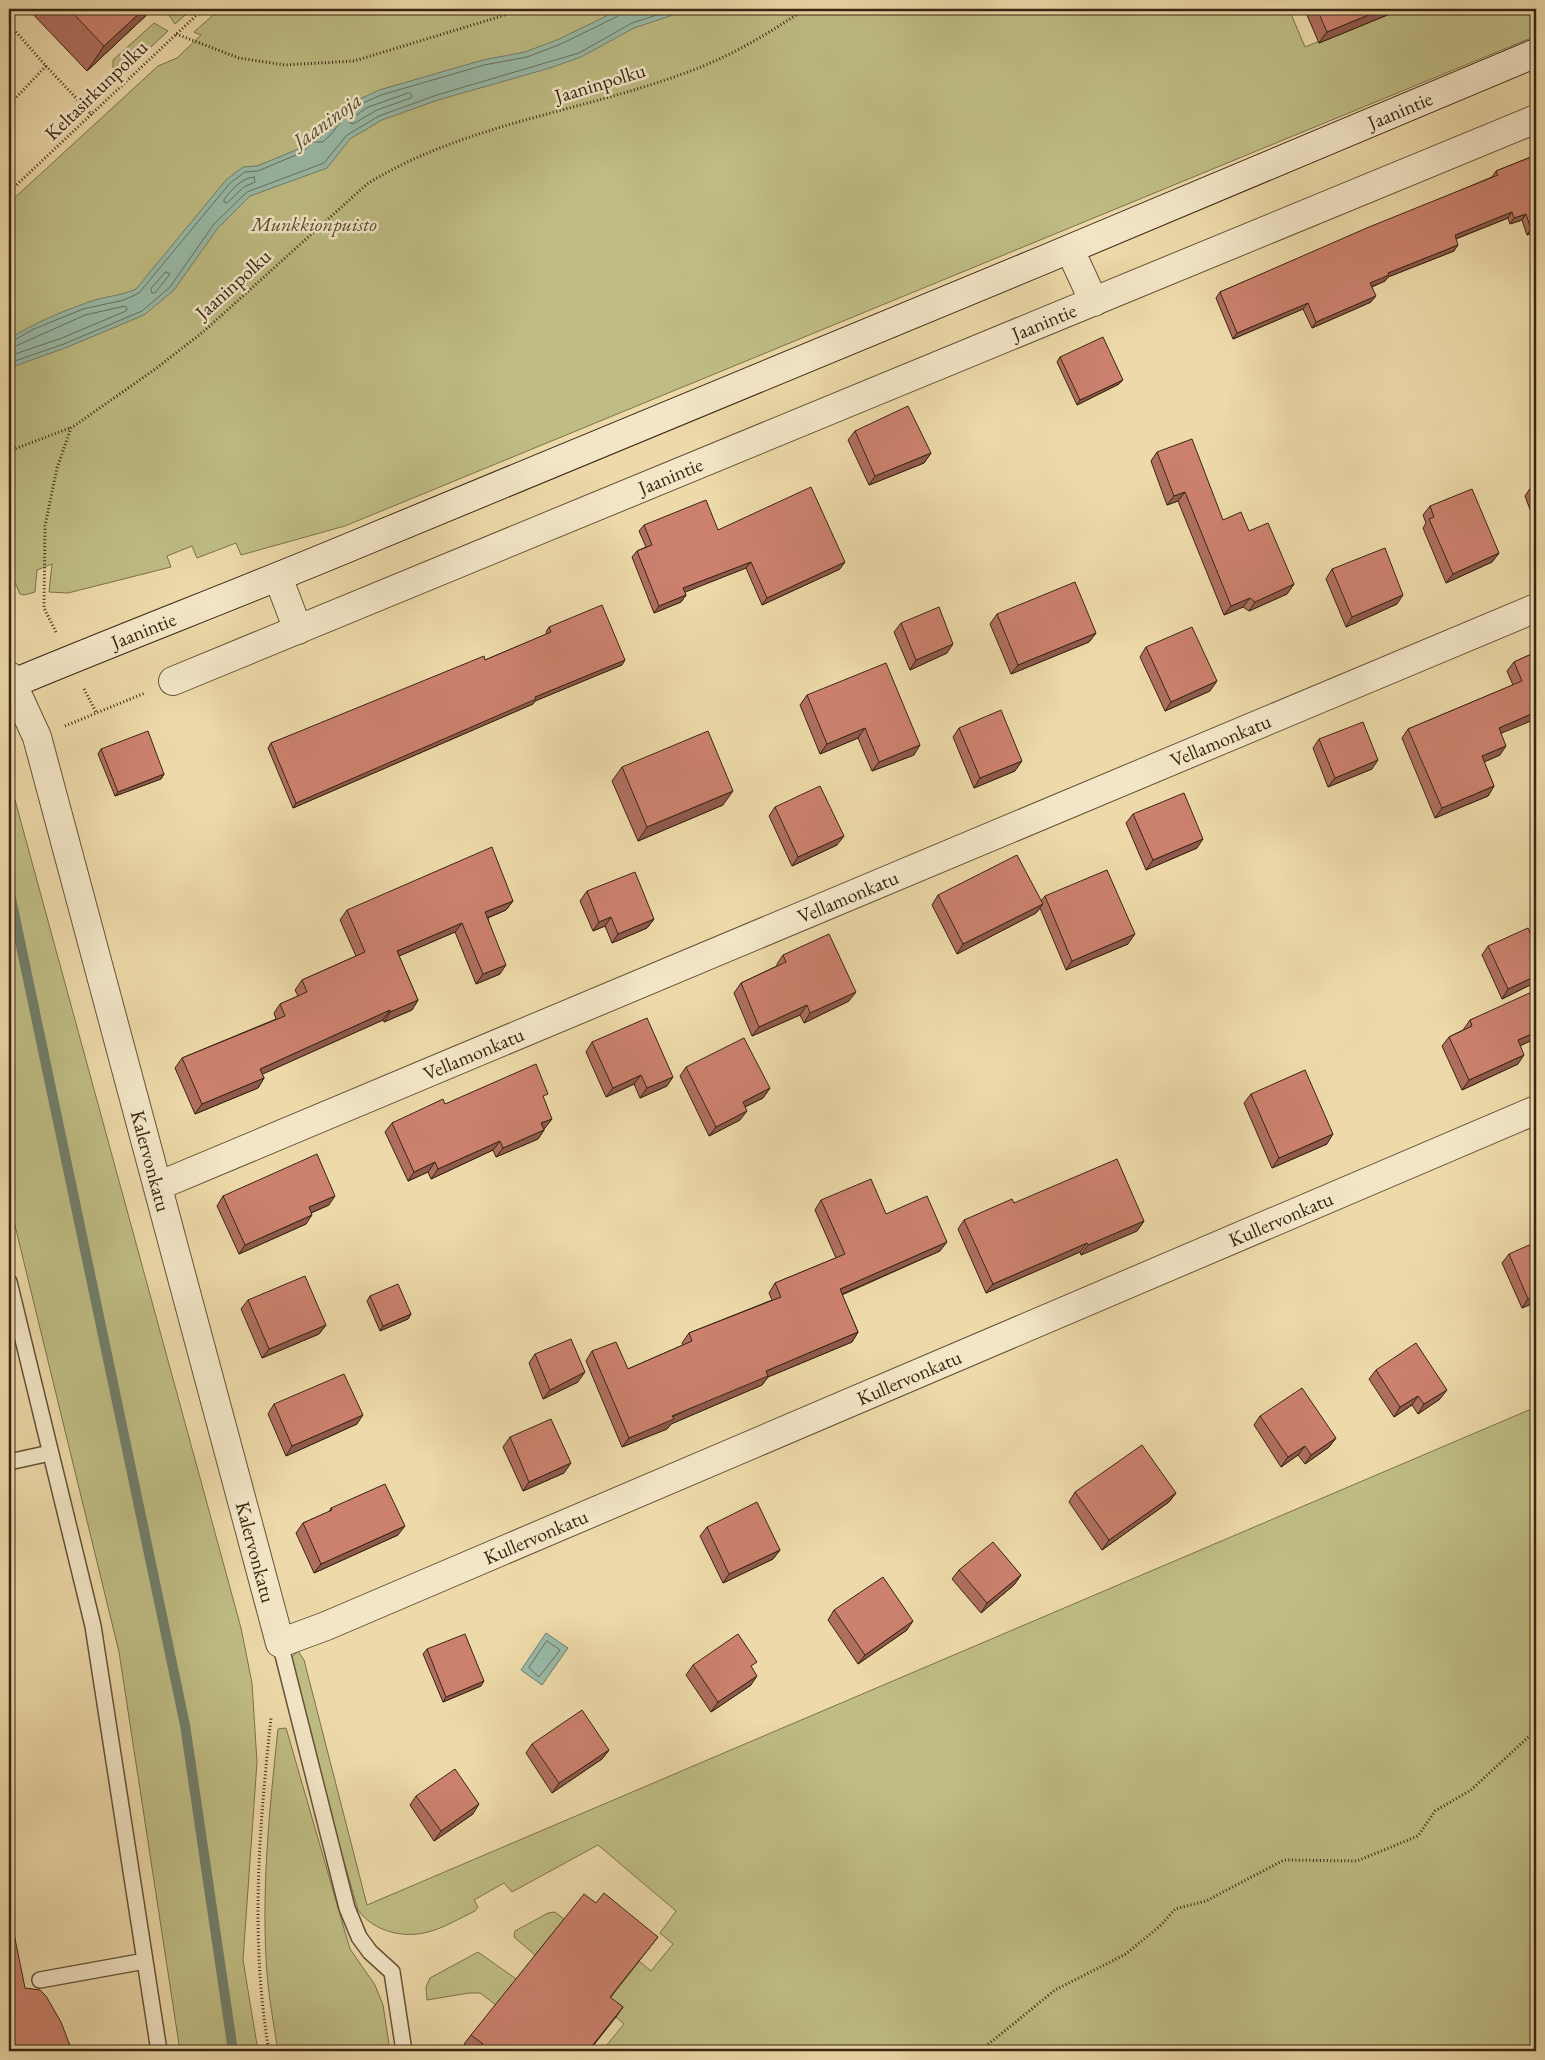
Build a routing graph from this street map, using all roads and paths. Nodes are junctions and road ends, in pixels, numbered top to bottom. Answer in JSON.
{"nodes":[{"id":1,"x":203,"y":9,"type":"edge"},
{"id":2,"x":517,"y":9,"type":"edge"},
{"id":3,"x":805,"y":9,"type":"edge"},
{"id":4,"x":9,"y":24,"type":"edge"},
{"id":5,"x":176,"y":34,"type":"junction"},
{"id":6,"x":1536,"y":53,"type":"edge"},
{"id":7,"x":46,"y":66,"type":"junction"},
{"id":8,"x":9,"y":105,"type":"edge"},
{"id":9,"x":92,"y":115,"type":"junction"},
{"id":10,"x":1536,"y":119,"type":"edge"},
{"id":11,"x":9,"y":192,"type":"edge"},
{"id":12,"x":1070,"y":250,"type":"junction"},
{"id":13,"x":1094,"y":302,"type":"junction"},
{"id":14,"x":71,"y":428,"type":"junction"},
{"id":15,"x":9,"y":451,"type":"edge"},
{"id":16,"x":278,"y":577,"type":"junction"},
{"id":17,"x":44,"y":608,"type":"dead end"},
{"id":18,"x":1536,"y":608,"type":"edge"},
{"id":19,"x":298,"y":630,"type":"junction"},
{"id":20,"x":173,"y":681,"type":"joint"},
{"id":21,"x":10,"y":682,"type":"edge"},
{"id":22,"x":37,"y":737,"type":"junction"},
{"id":23,"x":1536,"y":1110,"type":"edge"},
{"id":24,"x":158,"y":1186,"type":"junction"},
{"id":25,"x":9,"y":1282,"type":"edge"},
{"id":26,"x":50,"y":1453,"type":"junction"},
{"id":27,"x":9,"y":1462,"type":"edge"},
{"id":28,"x":280,"y":1643,"type":"junction"},
{"id":29,"x":272,"y":1710,"type":"dead end"},
{"id":30,"x":1536,"y":1730,"type":"edge"},
{"id":31,"x":145,"y":1961,"type":"junction"},
{"id":32,"x":40,"y":1980,"type":"dead end"},
{"id":33,"x":159,"y":2051,"type":"edge"},
{"id":34,"x":269,"y":2051,"type":"edge"},
{"id":35,"x":404,"y":2051,"type":"edge"},
{"id":36,"x":980,"y":2051,"type":"edge"}],
"edges":[{"from":1,"to":5,"type":"path","name":"Keltasirkunpolku"},
{"from":2,"to":5,"type":"path"},
{"from":3,"to":14,"type":"path","name":"Jaaninpolku"},
{"from":4,"to":7,"type":"path"},
{"from":5,"to":9,"type":"path","name":"Keltasirkunpolku"},
{"from":6,"to":12,"type":"street","name":"Jaanintie"},
{"from":7,"to":8,"type":"path"},
{"from":7,"to":9,"type":"path"},
{"from":9,"to":11,"type":"path","name":"Keltasirkunpolku"},
{"from":10,"to":13,"type":"street","name":"Jaanintie"},
{"from":12,"to":13,"type":"street","name":"Jaanintie"},
{"from":12,"to":16,"type":"street","name":"Jaanintie"},
{"from":13,"to":19,"type":"street","name":"Jaanintie"},
{"from":14,"to":15,"type":"path","name":"Jaaninpolku"},
{"from":14,"to":17,"type":"path"},
{"from":16,"to":19,"type":"street"},
{"from":16,"to":21,"type":"street","name":"Jaanintie"},
{"from":18,"to":24,"type":"street","name":"Vellamonkatu"},
{"from":19,"to":20,"type":"street","name":"Jaanintie"},
{"from":20,"to":22,"type":"path"},
{"from":21,"to":22,"type":"street","name":"Kalervonkatu"},
{"from":22,"to":24,"type":"street","name":"Kalervonkatu"},
{"from":23,"to":28,"type":"street","name":"Kullervonkatu"},
{"from":24,"to":28,"type":"street","name":"Kalervonkatu"},
{"from":25,"to":26,"type":"lane"},
{"from":26,"to":27,"type":"lane"},
{"from":26,"to":31,"type":"lane"},
{"from":28,"to":35,"type":"lane"},
{"from":29,"to":34,"type":"path"},
{"from":30,"to":36,"type":"path"},
{"from":31,"to":32,"type":"lane"},
{"from":31,"to":33,"type":"lane"}]}
